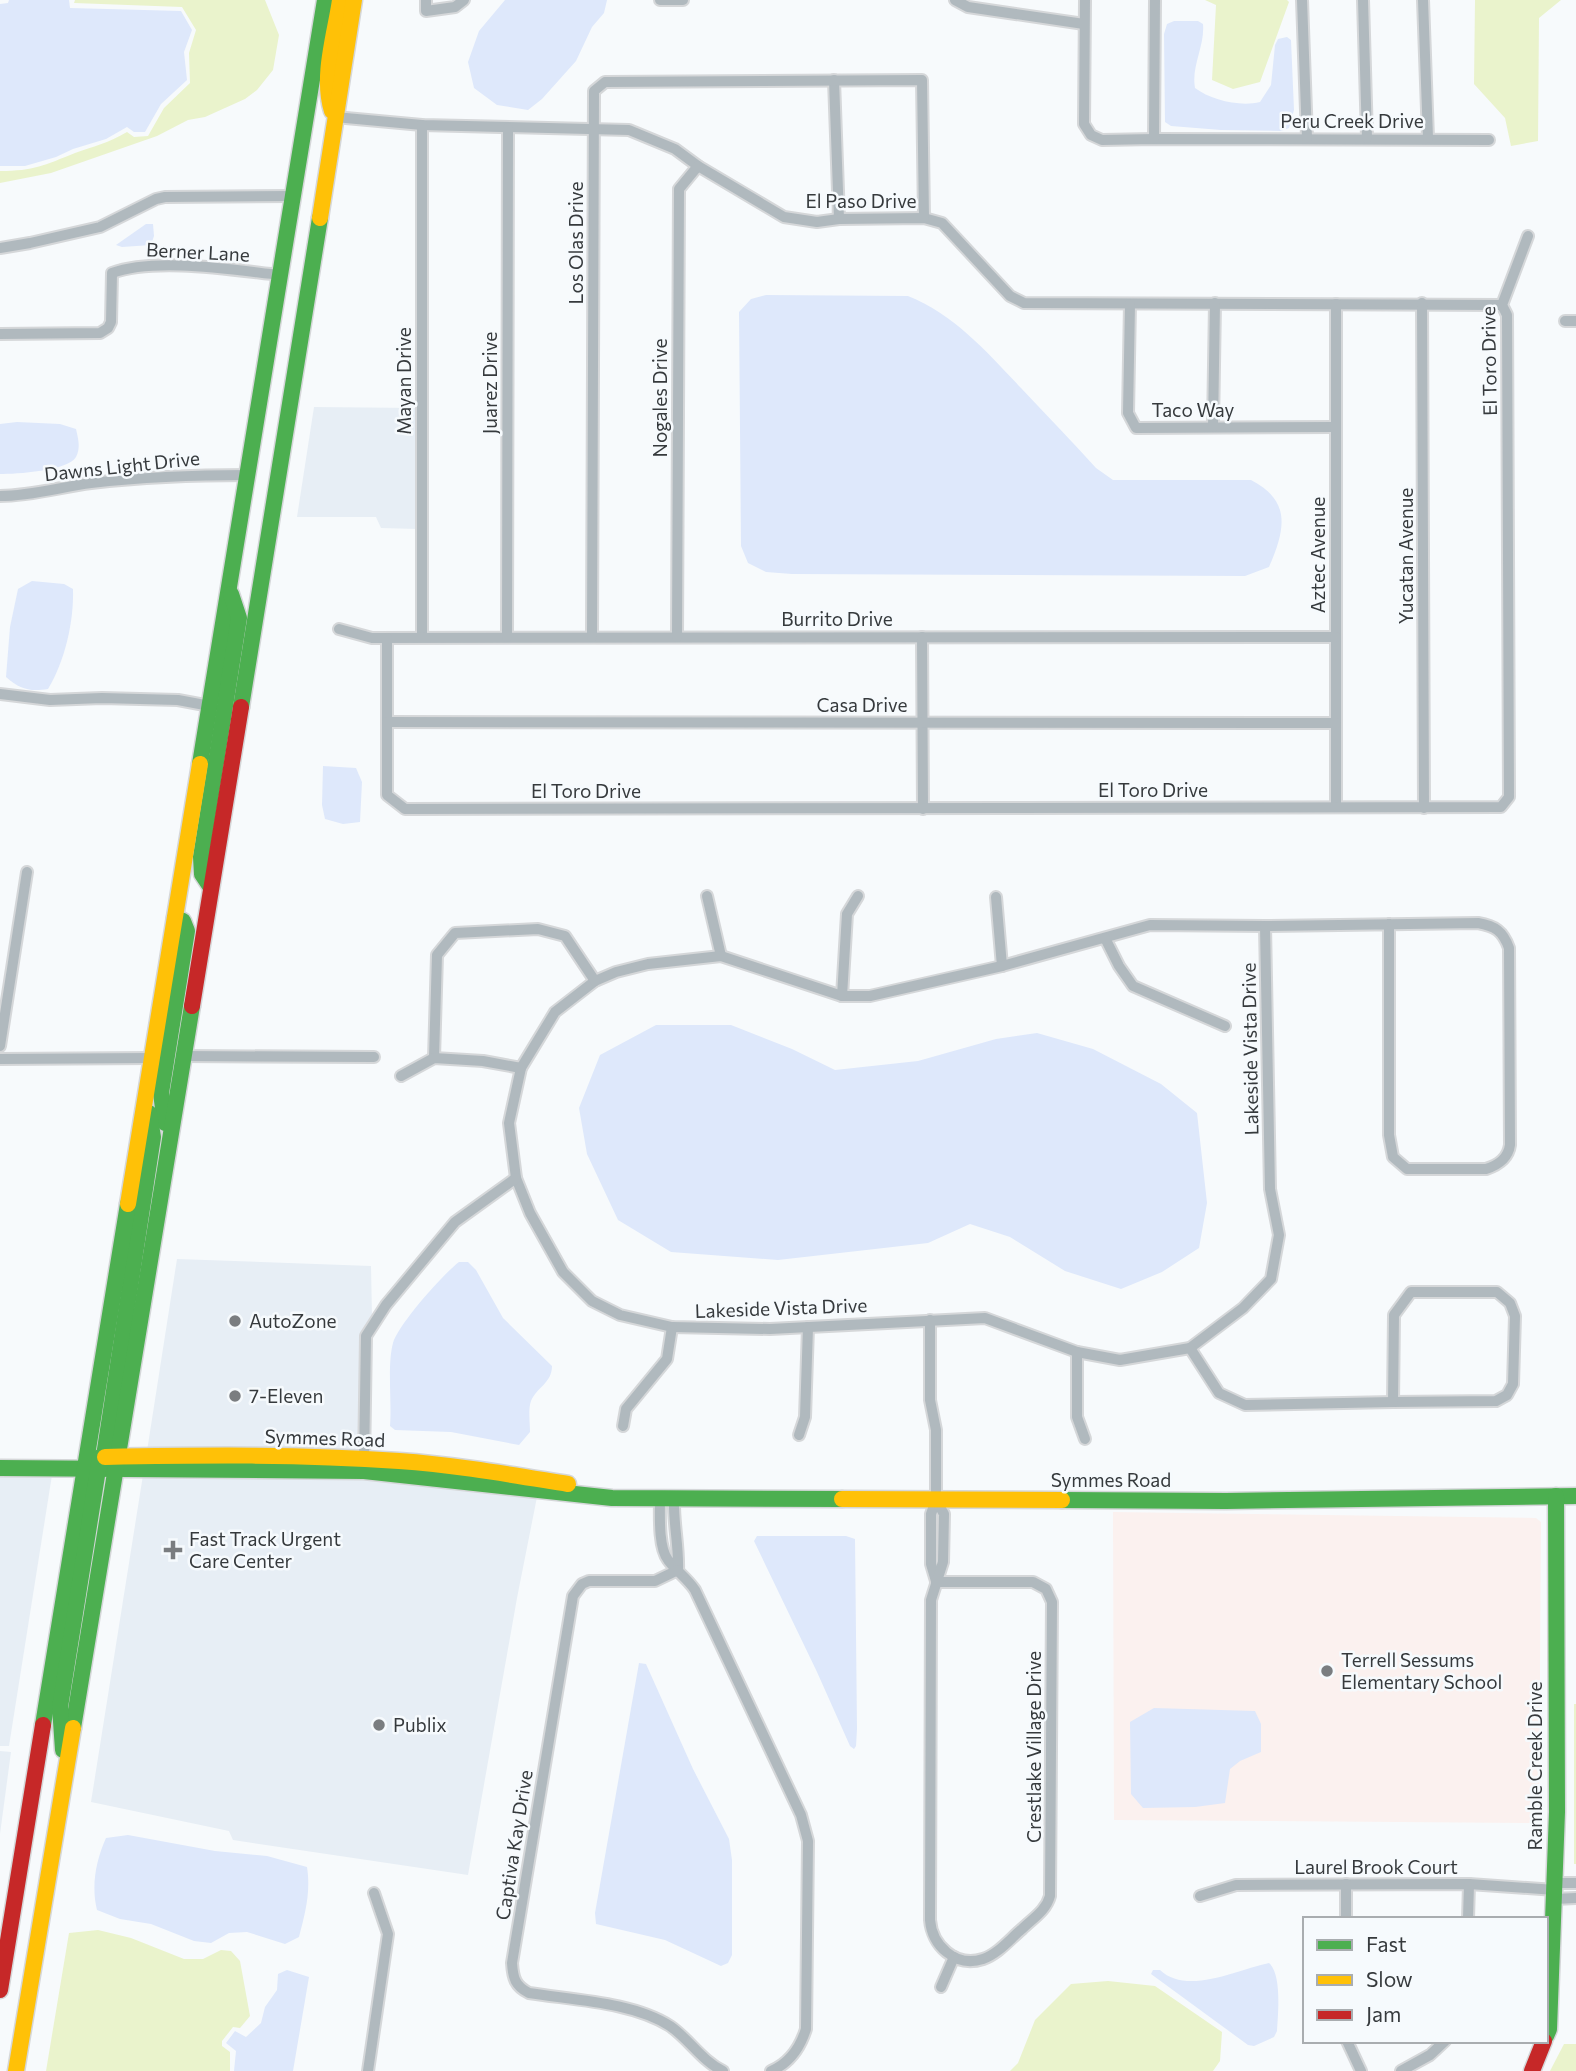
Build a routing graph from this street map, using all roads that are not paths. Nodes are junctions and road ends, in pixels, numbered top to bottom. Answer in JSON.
{"nodes":[{"id":1,"x":325,"y":0,"type":"edge"},
{"id":2,"x":340,"y":0,"type":"edge"},
{"id":3,"x":354,"y":0,"type":"edge"},
{"id":4,"x":426,"y":0,"type":"edge"},
{"id":5,"x":464,"y":0,"type":"edge"},
{"id":6,"x":660,"y":0,"type":"edge"},
{"id":7,"x":683,"y":0,"type":"edge"},
{"id":8,"x":955,"y":0,"type":"edge"},
{"id":9,"x":1012,"y":0,"type":"edge"},
{"id":10,"x":1084,"y":0,"type":"edge"},
{"id":11,"x":1155,"y":0,"type":"edge"},
{"id":12,"x":1302,"y":0,"type":"edge"},
{"id":13,"x":1423,"y":0,"type":"edge"},
{"id":14,"x":1364,"y":5,"type":"edge"},
{"id":15,"x":1012,"y":12,"type":"junction"},
{"id":16,"x":1084,"y":24,"type":"junction"},
{"id":17,"x":834,"y":80,"type":"junction"},
{"id":18,"x":335,"y":117,"type":"junction"},
{"id":19,"x":422,"y":125,"type":"junction"},
{"id":20,"x":508,"y":128,"type":"junction"},
{"id":21,"x":594,"y":129,"type":"junction"},
{"id":22,"x":1307,"y":138,"type":"junction"},
{"id":23,"x":1367,"y":138,"type":"junction"},
{"id":24,"x":1428,"y":138,"type":"junction"},
{"id":25,"x":1154,"y":139,"type":"junction"},
{"id":26,"x":1489,"y":139,"type":"dead end"},
{"id":27,"x":698,"y":166,"type":"junction"},
{"id":28,"x":292,"y":195,"type":"junction"},
{"id":29,"x":923,"y":218,"type":"junction"},
{"id":30,"x":838,"y":219,"type":"junction"},
{"id":31,"x":1528,"y":236,"type":"dead end"},
{"id":32,"x":0,"y":248,"type":"edge"},
{"id":33,"x":280,"y":275,"type":"junction"},
{"id":34,"x":1215,"y":303,"type":"junction"},
{"id":35,"x":1422,"y":303,"type":"junction"},
{"id":36,"x":1130,"y":304,"type":"junction"},
{"id":37,"x":1336,"y":304,"type":"junction"},
{"id":38,"x":1502,"y":305,"type":"junction"},
{"id":39,"x":0,"y":334,"type":"edge"},
{"id":40,"x":1213,"y":427,"type":"junction"},
{"id":41,"x":1335,"y":428,"type":"junction"},
{"id":42,"x":248,"y":475,"type":"junction"},
{"id":43,"x":0,"y":496,"type":"edge"},
{"id":44,"x":230,"y":590,"type":"junction"},
{"id":45,"x":339,"y":629,"type":"dead end"},
{"id":46,"x":422,"y":637,"type":"junction"},
{"id":47,"x":507,"y":637,"type":"junction"},
{"id":48,"x":592,"y":637,"type":"junction"},
{"id":49,"x":677,"y":637,"type":"junction"},
{"id":50,"x":922,"y":637,"type":"junction"},
{"id":51,"x":1336,"y":637,"type":"junction"},
{"id":52,"x":387,"y":638,"type":"junction"},
{"id":53,"x":0,"y":694,"type":"edge"},
{"id":54,"x":210,"y":706,"type":"junction"},
{"id":55,"x":387,"y":722,"type":"junction"},
{"id":56,"x":922,"y":722,"type":"junction"},
{"id":57,"x":1336,"y":723,"type":"junction"},
{"id":58,"x":1336,"y":806,"type":"junction"},
{"id":59,"x":923,"y":808,"type":"junction"},
{"id":60,"x":1424,"y":808,"type":"junction"},
{"id":61,"x":27,"y":872,"type":"dead end"},
{"id":62,"x":210,"y":886,"type":"junction"},
{"id":63,"x":707,"y":896,"type":"dead end"},
{"id":64,"x":858,"y":896,"type":"dead end"},
{"id":65,"x":996,"y":897,"type":"dead end"},
{"id":66,"x":175,"y":918,"type":"junction"},
{"id":67,"x":1389,"y":924,"type":"junction"},
{"id":68,"x":1265,"y":926,"type":"junction"},
{"id":69,"x":1105,"y":938,"type":"junction"},
{"id":70,"x":721,"y":956,"type":"junction"},
{"id":71,"x":1002,"y":966,"type":"junction"},
{"id":72,"x":595,"y":981,"type":"junction"},
{"id":73,"x":842,"y":996,"type":"junction"},
{"id":74,"x":1225,"y":1026,"type":"dead end"},
{"id":75,"x":0,"y":1046,"type":"edge"},
{"id":76,"x":182,"y":1056,"type":"junction"},
{"id":77,"x":374,"y":1057,"type":"dead end"},
{"id":78,"x":152,"y":1058,"type":"junction"},
{"id":79,"x":434,"y":1058,"type":"junction"},
{"id":80,"x":0,"y":1059,"type":"edge"},
{"id":81,"x":521,"y":1068,"type":"junction"},
{"id":82,"x":401,"y":1076,"type":"dead end"},
{"id":83,"x":167,"y":1147,"type":"junction"},
{"id":84,"x":516,"y":1178,"type":"junction"},
{"id":85,"x":930,"y":1320,"type":"junction"},
{"id":86,"x":808,"y":1327,"type":"junction"},
{"id":87,"x":672,"y":1328,"type":"junction"},
{"id":88,"x":1189,"y":1348,"type":"junction"},
{"id":89,"x":1077,"y":1352,"type":"junction"},
{"id":90,"x":1394,"y":1402,"type":"junction"},
{"id":91,"x":623,"y":1426,"type":"dead end"},
{"id":92,"x":799,"y":1435,"type":"dead end"},
{"id":93,"x":1085,"y":1439,"type":"dead end"},
{"id":94,"x":0,"y":1458,"type":"edge"},
{"id":95,"x":101,"y":1463,"type":"junction"},
{"id":96,"x":364,"y":1465,"type":"junction"},
{"id":97,"x":0,"y":1468,"type":"edge"},
{"id":98,"x":1556,"y":1496,"type":"junction"},
{"id":99,"x":1576,"y":1496,"type":"edge"},
{"id":100,"x":660,"y":1497,"type":"junction"},
{"id":101,"x":936,"y":1500,"type":"junction"},
{"id":102,"x":678,"y":1570,"type":"junction"},
{"id":103,"x":936,"y":1582,"type":"junction"},
{"id":104,"x":1576,"y":1883,"type":"edge"},
{"id":105,"x":1346,"y":1884,"type":"junction"},
{"id":106,"x":1469,"y":1884,"type":"junction"},
{"id":107,"x":1555,"y":1891,"type":"junction"},
{"id":108,"x":374,"y":1893,"type":"dead end"},
{"id":109,"x":1200,"y":1896,"type":"dead end"},
{"id":110,"x":1576,"y":1898,"type":"edge"},
{"id":111,"x":1346,"y":1917,"type":"edge"},
{"id":112,"x":1468,"y":1917,"type":"edge"},
{"id":113,"x":954,"y":1957,"type":"junction"},
{"id":114,"x":941,"y":1987,"type":"dead end"},
{"id":115,"x":0,"y":1990,"type":"edge"},
{"id":116,"x":1548,"y":2031,"type":"edge"},
{"id":117,"x":1348,"y":2043,"type":"edge"},
{"id":118,"x":1443,"y":2043,"type":"edge"},
{"id":119,"x":1543,"y":2043,"type":"edge"},
{"id":120,"x":16,"y":2071,"type":"edge"},
{"id":121,"x":368,"y":2071,"type":"edge"},
{"id":122,"x":723,"y":2071,"type":"edge"},
{"id":123,"x":771,"y":2071,"type":"edge"},
{"id":124,"x":1361,"y":2071,"type":"edge"},
{"id":125,"x":1401,"y":2071,"type":"edge"},
{"id":126,"x":1532,"y":2071,"type":"edge"}],
"edges":[{"from":1,"to":28,"type":"main road"},
{"from":2,"to":18,"type":"main road"},
{"from":3,"to":18,"type":"main road"},
{"from":4,"to":5,"type":"street"},
{"from":6,"to":7,"type":"street"},
{"from":8,"to":15,"type":"street"},
{"from":9,"to":15,"type":"street"},
{"from":10,"to":16,"type":"street"},
{"from":11,"to":25,"type":"street"},
{"from":12,"to":22,"type":"street"},
{"from":13,"to":24,"type":"street"},
{"from":14,"to":23,"type":"street"},
{"from":15,"to":16,"type":"street"},
{"from":16,"to":25,"type":"street"},
{"from":17,"to":21,"type":"street","name":"Los Olas Drive"},
{"from":17,"to":29,"type":"street"},
{"from":17,"to":30,"type":"street"},
{"from":18,"to":19,"type":"street","name":"El Paso Drive"},
{"from":18,"to":62,"type":"main road"},
{"from":19,"to":20,"type":"street","name":"El Paso Drive"},
{"from":19,"to":46,"type":"street","name":"Mayan Drive"},
{"from":20,"to":21,"type":"street","name":"El Paso Drive"},
{"from":20,"to":47,"type":"street","name":"Juarez Drive"},
{"from":21,"to":27,"type":"street","name":"El Paso Drive"},
{"from":21,"to":48,"type":"street","name":"Los Olas Drive"},
{"from":22,"to":23,"type":"street","name":"Peru Creek Drive"},
{"from":22,"to":25,"type":"street","name":"Peru Creek Drive"},
{"from":23,"to":24,"type":"street","name":"Peru Creek Drive"},
{"from":24,"to":26,"type":"street","name":"Peru Creek Drive"},
{"from":27,"to":30,"type":"street","name":"El Paso Drive"},
{"from":27,"to":49,"type":"street","name":"Nogales Drive"},
{"from":28,"to":32,"type":"street"},
{"from":28,"to":33,"type":"main road"},
{"from":29,"to":30,"type":"street","name":"El Paso Drive"},
{"from":29,"to":36,"type":"street","name":"El Paso Drive"},
{"from":31,"to":38,"type":"street","name":"El Toro Drive"},
{"from":33,"to":39,"type":"street","name":"Berner Lane"},
{"from":33,"to":42,"type":"main road"},
{"from":34,"to":36,"type":"street","name":"El Paso Drive"},
{"from":34,"to":37,"type":"street","name":"El Paso Drive"},
{"from":34,"to":40,"type":"street"},
{"from":35,"to":37,"type":"street","name":"El Paso Drive"},
{"from":35,"to":38,"type":"street","name":"El Paso Drive"},
{"from":35,"to":60,"type":"street","name":"Yucatan Avenue"},
{"from":36,"to":40,"type":"street","name":"Taco Way"},
{"from":37,"to":41,"type":"street","name":"Aztec Avenue"},
{"from":38,"to":60,"type":"street","name":"El Toro Drive"},
{"from":40,"to":41,"type":"street","name":"Taco Way"},
{"from":41,"to":51,"type":"street","name":"Aztec Avenue"},
{"from":42,"to":43,"type":"street","name":"Dawns Light Drive"},
{"from":42,"to":44,"type":"main road"},
{"from":44,"to":54,"type":"main road"},
{"from":44,"to":62,"type":"main road"},
{"from":45,"to":52,"type":"street","name":"Burrito Drive"},
{"from":46,"to":47,"type":"street","name":"Burrito Drive"},
{"from":46,"to":52,"type":"street","name":"Burrito Drive"},
{"from":47,"to":48,"type":"street","name":"Burrito Drive"},
{"from":48,"to":49,"type":"street","name":"Burrito Drive"},
{"from":49,"to":50,"type":"street","name":"Burrito Drive"},
{"from":50,"to":51,"type":"street","name":"Burrito Drive"},
{"from":50,"to":56,"type":"street"},
{"from":51,"to":57,"type":"street","name":"Aztec Avenue"},
{"from":52,"to":55,"type":"street","name":"El Toro Drive"},
{"from":53,"to":54,"type":"street"},
{"from":54,"to":66,"type":"main road"},
{"from":55,"to":56,"type":"street","name":"Casa Drive"},
{"from":55,"to":59,"type":"street","name":"El Toro Drive"},
{"from":56,"to":57,"type":"street","name":"Casa Drive"},
{"from":56,"to":59,"type":"street"},
{"from":57,"to":58,"type":"street","name":"Aztec Avenue"},
{"from":58,"to":59,"type":"street","name":"El Toro Drive"},
{"from":58,"to":60,"type":"street","name":"El Toro Drive"},
{"from":61,"to":75,"type":"street"},
{"from":62,"to":76,"type":"main road"},
{"from":63,"to":70,"type":"street"},
{"from":64,"to":73,"type":"street"},
{"from":65,"to":71,"type":"street"},
{"from":66,"to":78,"type":"main road"},
{"from":66,"to":83,"type":"main road"},
{"from":67,"to":67,"type":"street","name":"Lakeside Vista Drive"},
{"from":67,"to":68,"type":"street","name":"Lakeside Vista Drive"},
{"from":68,"to":69,"type":"street","name":"Lakeside Vista Drive"},
{"from":68,"to":88,"type":"street","name":"Lakeside Vista Drive"},
{"from":69,"to":71,"type":"street","name":"Lakeside Vista Drive"},
{"from":69,"to":74,"type":"street"},
{"from":70,"to":72,"type":"street","name":"Lakeside Vista Drive"},
{"from":70,"to":73,"type":"street","name":"Lakeside Vista Drive"},
{"from":71,"to":73,"type":"street","name":"Lakeside Vista Drive"},
{"from":72,"to":79,"type":"street"},
{"from":72,"to":81,"type":"street","name":"Lakeside Vista Drive"},
{"from":76,"to":77,"type":"street"},
{"from":76,"to":83,"type":"main road"},
{"from":78,"to":80,"type":"street"},
{"from":78,"to":95,"type":"main road"},
{"from":79,"to":81,"type":"street"},
{"from":79,"to":82,"type":"street"},
{"from":81,"to":84,"type":"street","name":"Lakeside Vista Drive"},
{"from":83,"to":95,"type":"main road"},
{"from":84,"to":87,"type":"street","name":"Lakeside Vista Drive"},
{"from":84,"to":96,"type":"street"},
{"from":85,"to":86,"type":"street","name":"Lakeside Vista Drive"},
{"from":85,"to":89,"type":"street","name":"Lakeside Vista Drive"},
{"from":85,"to":101,"type":"street"},
{"from":86,"to":87,"type":"street","name":"Lakeside Vista Drive"},
{"from":86,"to":92,"type":"street"},
{"from":87,"to":91,"type":"street"},
{"from":88,"to":89,"type":"street","name":"Lakeside Vista Drive"},
{"from":88,"to":90,"type":"street"},
{"from":89,"to":93,"type":"street"},
{"from":90,"to":90,"type":"street"},
{"from":94,"to":95,"type":"main road","name":"Symmes Road"},
{"from":95,"to":96,"type":"main road","name":"Symmes Road"},
{"from":95,"to":97,"type":"main road","name":"Symmes Road"},
{"from":95,"to":115,"type":"main road"},
{"from":95,"to":120,"type":"main road"},
{"from":96,"to":100,"type":"main road","name":"Symmes Road"},
{"from":98,"to":99,"type":"main road","name":"Symmes Road"},
{"from":98,"to":101,"type":"main road","name":"Symmes Road"},
{"from":98,"to":107,"type":"main road","name":"Ramble Creek Drive"},
{"from":100,"to":101,"type":"main road","name":"Symmes Road"},
{"from":100,"to":102,"type":"street"},
{"from":101,"to":103,"type":"street"},
{"from":102,"to":122,"type":"street","name":"Captiva Kay Drive"},
{"from":102,"to":123,"type":"street"},
{"from":103,"to":113,"type":"street"},
{"from":103,"to":113,"type":"street","name":"Crestlake Village Drive"},
{"from":104,"to":107,"type":"street","name":"Laurel Brook Court"},
{"from":105,"to":106,"type":"street","name":"Laurel Brook Court"},
{"from":105,"to":109,"type":"street","name":"Laurel Brook Court"},
{"from":105,"to":111,"type":"street"},
{"from":106,"to":107,"type":"street","name":"Laurel Brook Court"},
{"from":106,"to":112,"type":"street"},
{"from":107,"to":110,"type":"street","name":"Laurel Brook Court"},
{"from":107,"to":116,"type":"main road","name":"Ramble Creek Drive"},
{"from":108,"to":121,"type":"street"},
{"from":113,"to":114,"type":"street"},
{"from":117,"to":124,"type":"street"},
{"from":118,"to":125,"type":"street"},
{"from":119,"to":126,"type":"main road"}]}
